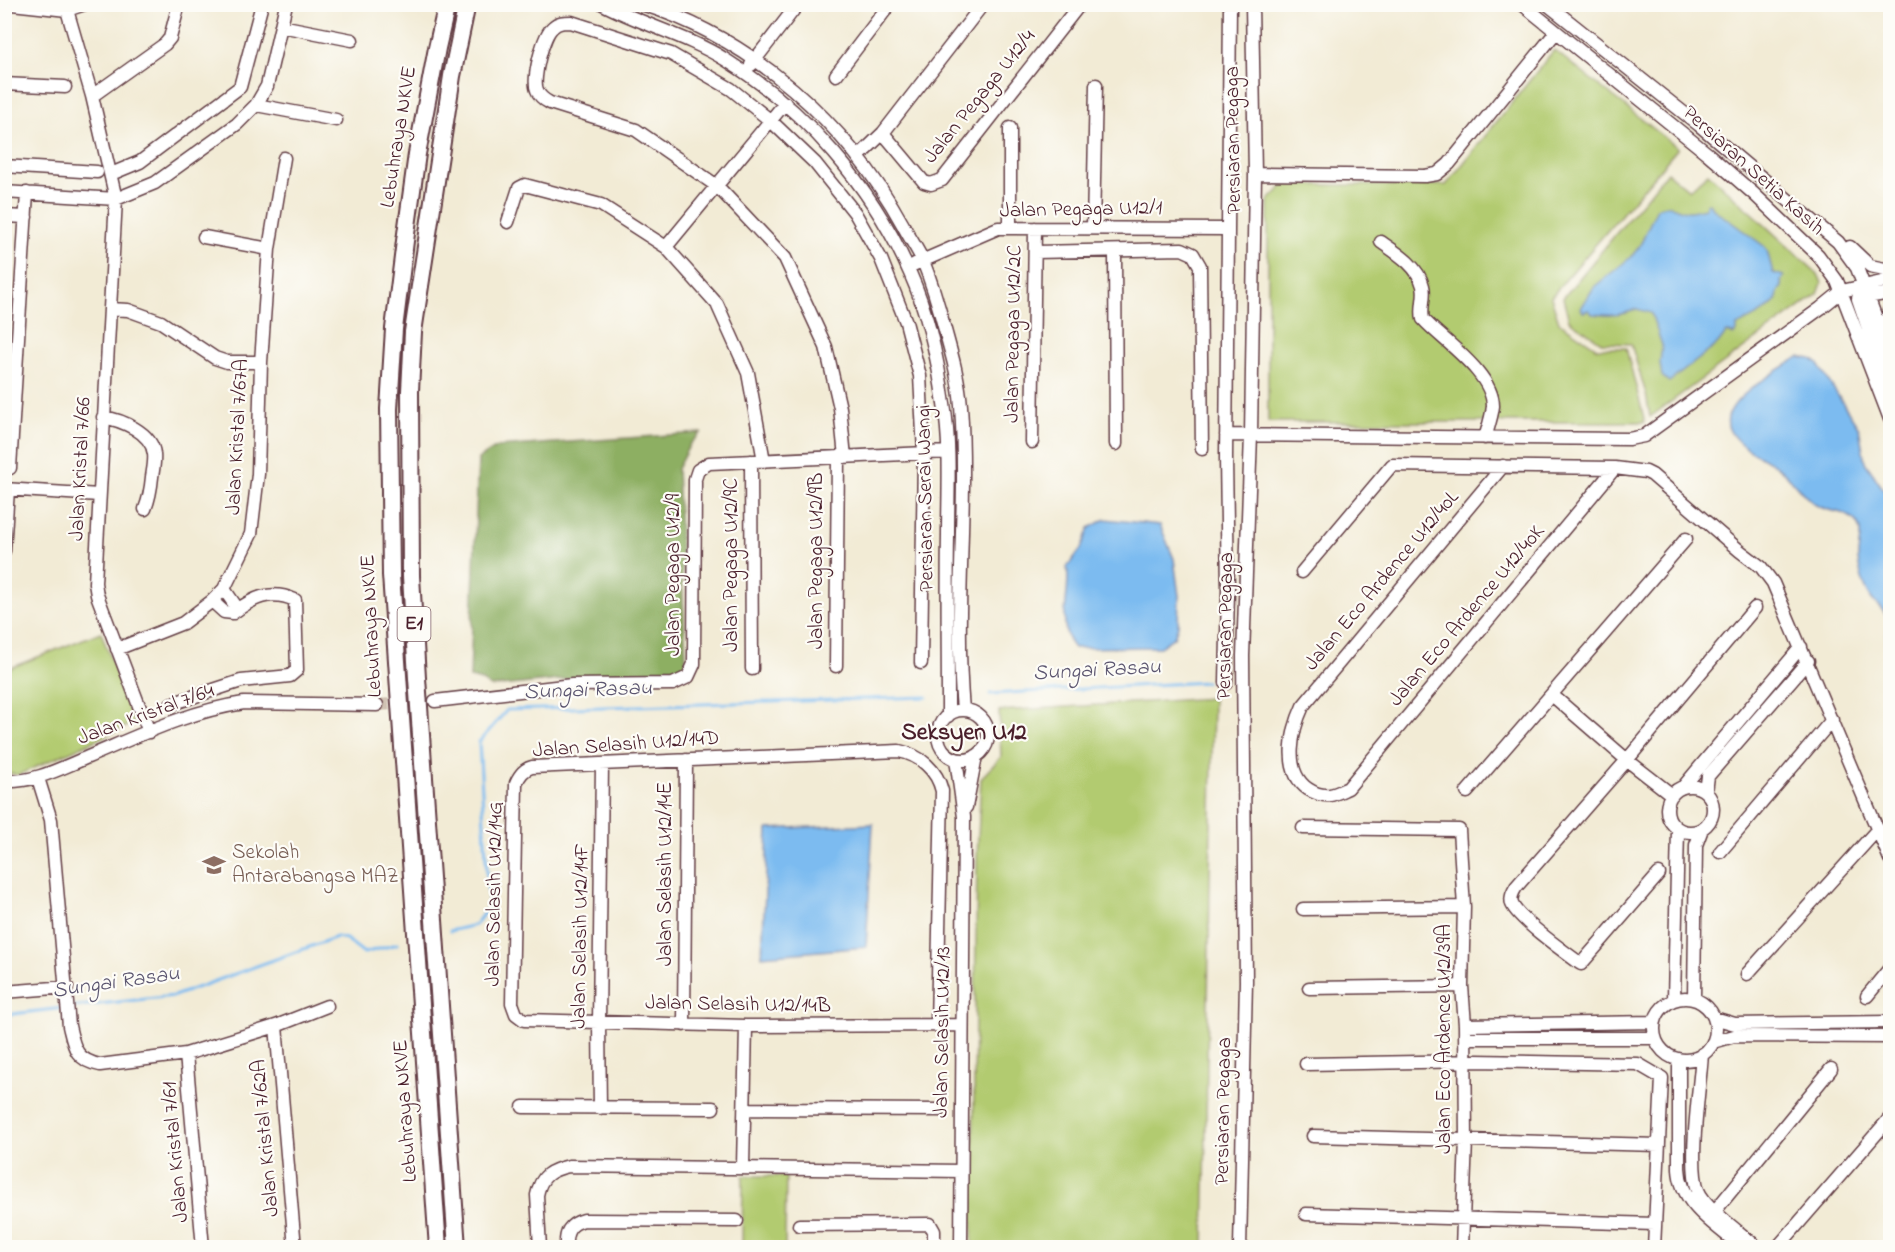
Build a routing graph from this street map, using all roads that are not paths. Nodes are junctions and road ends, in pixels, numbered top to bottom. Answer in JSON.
{"nodes":[{"id":1,"x":12,"y":4,"type":"edge"},
{"id":2,"x":85,"y":4,"type":"edge"},
{"id":3,"x":179,"y":4,"type":"edge"},
{"id":4,"x":262,"y":4,"type":"edge"},
{"id":5,"x":286,"y":4,"type":"edge"},
{"id":6,"x":447,"y":4,"type":"edge"},
{"id":7,"x":467,"y":4,"type":"edge"},
{"id":8,"x":603,"y":4,"type":"edge"},
{"id":9,"x":642,"y":4,"type":"edge"},
{"id":10,"x":798,"y":4,"type":"edge"},
{"id":11,"x":890,"y":4,"type":"edge"},
{"id":12,"x":983,"y":4,"type":"edge"},
{"id":13,"x":1080,"y":4,"type":"edge"},
{"id":14,"x":1230,"y":4,"type":"edge"},
{"id":15,"x":1252,"y":4,"type":"edge"},
{"id":16,"x":1522,"y":4,"type":"edge"},
{"id":17,"x":1547,"y":4,"type":"edge"},
{"id":18,"x":67,"y":10,"type":"junction"},
{"id":19,"x":280,"y":26,"type":"junction"},
{"id":20,"x":1556,"y":32,"type":"junction"},
{"id":21,"x":352,"y":40,"type":"dead end"},
{"id":22,"x":755,"y":59,"type":"junction"},
{"id":23,"x":745,"y":73,"type":"junction"},
{"id":24,"x":836,"y":75,"type":"dead end"},
{"id":25,"x":4,"y":84,"type":"edge"},
{"id":26,"x":1096,"y":85,"type":"dead end"},
{"id":27,"x":64,"y":87,"type":"dead end"},
{"id":28,"x":92,"y":96,"type":"junction"},
{"id":29,"x":785,"y":103,"type":"junction"},
{"id":30,"x":256,"y":105,"type":"junction"},
{"id":31,"x":336,"y":120,"type":"dead end"},
{"id":32,"x":771,"y":121,"type":"junction"},
{"id":33,"x":1010,"y":129,"type":"dead end"},
{"id":34,"x":882,"y":133,"type":"junction"},
{"id":35,"x":858,"y":157,"type":"junction"},
{"id":36,"x":284,"y":158,"type":"dead end"},
{"id":37,"x":4,"y":166,"type":"edge"},
{"id":38,"x":97,"y":172,"type":"dead end"},
{"id":39,"x":111,"y":174,"type":"junction"},
{"id":40,"x":1255,"y":174,"type":"junction"},
{"id":41,"x":717,"y":186,"type":"junction"},
{"id":42,"x":4,"y":192,"type":"edge"},
{"id":43,"x":27,"y":193,"type":"junction"},
{"id":44,"x":116,"y":199,"type":"junction"},
{"id":45,"x":4,"y":216,"type":"edge"},
{"id":46,"x":26,"y":217,"type":"junction"},
{"id":47,"x":508,"y":222,"type":"dead end"},
{"id":48,"x":1010,"y":228,"type":"junction"},
{"id":49,"x":1035,"y":228,"type":"junction"},
{"id":50,"x":1093,"y":228,"type":"junction"},
{"id":51,"x":1227,"y":229,"type":"junction"},
{"id":52,"x":204,"y":237,"type":"dead end"},
{"id":53,"x":1381,"y":242,"type":"dead end"},
{"id":54,"x":1838,"y":242,"type":"junction"},
{"id":55,"x":666,"y":247,"type":"junction"},
{"id":56,"x":269,"y":249,"type":"junction"},
{"id":57,"x":1115,"y":251,"type":"junction"},
{"id":58,"x":1035,"y":252,"type":"junction"},
{"id":59,"x":922,"y":260,"type":"junction"},
{"id":60,"x":908,"y":269,"type":"junction"},
{"id":61,"x":1890,"y":270,"type":"edge"},
{"id":62,"x":1890,"y":280,"type":"edge"},
{"id":63,"x":1890,"y":293,"type":"edge"},
{"id":64,"x":1856,"y":295,"type":"junction"},
{"id":65,"x":110,"y":309,"type":"junction"},
{"id":66,"x":1890,"y":309,"type":"edge"},
{"id":67,"x":1883,"y":333,"type":"junction"},
{"id":68,"x":1890,"y":355,"type":"edge"},
{"id":69,"x":261,"y":362,"type":"junction"},
{"id":70,"x":1890,"y":392,"type":"edge"},
{"id":71,"x":103,"y":417,"type":"junction"},
{"id":72,"x":1890,"y":419,"type":"edge"},
{"id":73,"x":8,"y":423,"type":"edge"},
{"id":74,"x":1226,"y":435,"type":"junction"},
{"id":75,"x":1251,"y":435,"type":"junction"},
{"id":76,"x":1485,"y":438,"type":"junction"},
{"id":77,"x":1032,"y":442,"type":"dead end"},
{"id":78,"x":1116,"y":444,"type":"dead end"},
{"id":79,"x":1202,"y":449,"type":"dead end"},
{"id":80,"x":948,"y":452,"type":"junction"},
{"id":81,"x":924,"y":453,"type":"junction"},
{"id":82,"x":842,"y":457,"type":"junction"},
{"id":83,"x":758,"y":461,"type":"junction"},
{"id":84,"x":1503,"y":466,"type":"junction"},
{"id":85,"x":10,"y":468,"type":"dead end"},
{"id":86,"x":1615,"y":468,"type":"junction"},
{"id":87,"x":6,"y":489,"type":"edge"},
{"id":88,"x":99,"y":495,"type":"junction"},
{"id":89,"x":145,"y":509,"type":"dead end"},
{"id":90,"x":1686,"y":539,"type":"dead end"},
{"id":91,"x":4,"y":551,"type":"edge"},
{"id":92,"x":1302,"y":572,"type":"dead end"},
{"id":93,"x":224,"y":589,"type":"junction"},
{"id":94,"x":212,"y":601,"type":"junction"},
{"id":95,"x":1755,"y":608,"type":"dead end"},
{"id":96,"x":233,"y":613,"type":"junction"},
{"id":97,"x":1802,"y":647,"type":"junction"},
{"id":98,"x":117,"y":649,"type":"junction"},
{"id":99,"x":1808,"y":661,"type":"junction"},
{"id":100,"x":921,"y":663,"type":"dead end"},
{"id":101,"x":836,"y":666,"type":"dead end"},
{"id":102,"x":752,"y":669,"type":"dead end"},
{"id":103,"x":1226,"y":683,"type":"dead end"},
{"id":104,"x":1552,"y":695,"type":"junction"},
{"id":105,"x":435,"y":701,"type":"tunnel mouth"},
{"id":106,"x":171,"y":704,"type":"dead end"},
{"id":107,"x":376,"y":705,"type":"tunnel mouth"},
{"id":108,"x":963,"y":710,"type":"junction"},
{"id":109,"x":948,"y":716,"type":"junction"},
{"id":110,"x":1832,"y":720,"type":"junction"},
{"id":111,"x":149,"y":732,"type":"junction"},
{"id":112,"x":976,"y":756,"type":"junction"},
{"id":113,"x":956,"y":759,"type":"junction"},
{"id":114,"x":687,"y":760,"type":"junction"},
{"id":115,"x":1627,"y":760,"type":"junction"},
{"id":116,"x":602,"y":764,"type":"junction"},
{"id":117,"x":521,"y":775,"type":"joint"},
{"id":118,"x":38,"y":777,"type":"junction"},
{"id":119,"x":4,"y":781,"type":"edge"},
{"id":120,"x":1683,"y":787,"type":"junction"},
{"id":121,"x":1348,"y":789,"type":"joint"},
{"id":122,"x":1467,"y":792,"type":"dead end"},
{"id":123,"x":1706,"y":792,"type":"junction"},
{"id":124,"x":1672,"y":795,"type":"junction"},
{"id":125,"x":964,"y":817,"type":"junction"},
{"id":126,"x":1303,"y":828,"type":"dead end"},
{"id":127,"x":1702,"y":829,"type":"junction"},
{"id":128,"x":1878,"y":829,"type":"junction"},
{"id":129,"x":1678,"y":830,"type":"junction"},
{"id":130,"x":1720,"y":852,"type":"dead end"},
{"id":131,"x":1890,"y":859,"type":"edge"},
{"id":132,"x":1659,"y":874,"type":"dead end"},
{"id":133,"x":1464,"y":908,"type":"junction"},
{"id":134,"x":1303,"y":909,"type":"dead end"},
{"id":135,"x":1890,"y":968,"type":"edge"},
{"id":136,"x":1747,"y":974,"type":"dead end"},
{"id":137,"x":1462,"y":986,"type":"junction"},
{"id":138,"x":1309,"y":988,"type":"dead end"},
{"id":139,"x":4,"y":992,"type":"edge"},
{"id":140,"x":67,"y":992,"type":"junction"},
{"id":141,"x":1867,"y":996,"type":"dead end"},
{"id":142,"x":1674,"y":999,"type":"junction"},
{"id":143,"x":1694,"y":999,"type":"junction"},
{"id":144,"x":327,"y":1006,"type":"dead end"},
{"id":145,"x":516,"y":1014,"type":"joint"},
{"id":146,"x":1714,"y":1018,"type":"junction"},
{"id":147,"x":1654,"y":1022,"type":"junction"},
{"id":148,"x":1890,"y":1022,"type":"edge"},
{"id":149,"x":599,"y":1023,"type":"junction"},
{"id":150,"x":684,"y":1025,"type":"junction"},
{"id":151,"x":937,"y":1025,"type":"junction"},
{"id":152,"x":962,"y":1025,"type":"junction"},
{"id":153,"x":276,"y":1026,"type":"junction"},
{"id":154,"x":746,"y":1026,"type":"junction"},
{"id":155,"x":1465,"y":1032,"type":"junction"},
{"id":156,"x":1890,"y":1037,"type":"edge"},
{"id":157,"x":1654,"y":1038,"type":"junction"},
{"id":158,"x":1713,"y":1042,"type":"junction"},
{"id":159,"x":186,"y":1054,"type":"junction"},
{"id":160,"x":1702,"y":1054,"type":"junction"},
{"id":161,"x":1679,"y":1061,"type":"junction"},
{"id":162,"x":1465,"y":1062,"type":"junction"},
{"id":163,"x":1306,"y":1064,"type":"dead end"},
{"id":164,"x":1831,"y":1069,"type":"dead end"},
{"id":165,"x":523,"y":1107,"type":"dead end"},
{"id":166,"x":600,"y":1108,"type":"junction"},
{"id":167,"x":713,"y":1108,"type":"dead end"},
{"id":168,"x":745,"y":1108,"type":"junction"},
{"id":169,"x":940,"y":1110,"type":"dead end"},
{"id":170,"x":1890,"y":1118,"type":"edge"},
{"id":171,"x":1313,"y":1136,"type":"dead end"},
{"id":172,"x":1466,"y":1140,"type":"junction"},
{"id":173,"x":1659,"y":1145,"type":"junction"},
{"id":174,"x":743,"y":1167,"type":"junction"},
{"id":175,"x":961,"y":1171,"type":"junction"},
{"id":176,"x":1306,"y":1214,"type":"dead end"},
{"id":177,"x":1712,"y":1216,"type":"junction"},
{"id":178,"x":1463,"y":1220,"type":"junction"},
{"id":179,"x":737,"y":1221,"type":"dead end"},
{"id":180,"x":1655,"y":1224,"type":"junction"},
{"id":181,"x":799,"y":1226,"type":"dead end"},
{"id":182,"x":1890,"y":1244,"type":"edge"},
{"id":183,"x":203,"y":1248,"type":"edge"},
{"id":184,"x":295,"y":1248,"type":"edge"},
{"id":185,"x":438,"y":1248,"type":"edge"},
{"id":186,"x":457,"y":1248,"type":"edge"},
{"id":187,"x":540,"y":1248,"type":"edge"},
{"id":188,"x":566,"y":1248,"type":"edge"},
{"id":189,"x":934,"y":1248,"type":"edge"},
{"id":190,"x":961,"y":1248,"type":"edge"},
{"id":191,"x":1240,"y":1248,"type":"edge"},
{"id":192,"x":1462,"y":1248,"type":"edge"},
{"id":193,"x":1654,"y":1248,"type":"edge"},
{"id":194,"x":1743,"y":1248,"type":"edge"},
{"id":195,"x":1758,"y":1248,"type":"edge"},
{"id":196,"x":1777,"y":1248,"type":"edge"},
{"id":197,"x":1887,"y":1248,"type":"edge"}],
"edges":[{"from":1,"to":18,"type":"street"},
{"from":2,"to":18,"type":"street"},
{"from":3,"to":28,"type":"street"},
{"from":4,"to":39,"type":"street"},
{"from":5,"to":19,"type":"street"},
{"from":6,"to":185,"type":"highway","name":"Lebuhraya NKVE","number":"E1"},
{"from":7,"to":186,"type":"highway","name":"Lebuhraya NKVE","number":"E1"},
{"from":8,"to":23,"type":"street","name":"Persiaran Serai Wangi"},
{"from":9,"to":22,"type":"street","name":"Persiaran Serai Wangi"},
{"from":10,"to":22,"type":"street"},
{"from":11,"to":24,"type":"street"},
{"from":12,"to":34,"type":"street"},
{"from":13,"to":34,"type":"street","name":"Jalan Pegaga U12/4"},
{"from":14,"to":51,"type":"street","name":"Persiaran Pegaga"},
{"from":15,"to":40,"type":"street","name":"Persiaran Pegaga"},
{"from":16,"to":20,"type":"street","name":"Persiaran Setia Kasih"},
{"from":17,"to":54,"type":"street","name":"Persiaran Setia Kasih"},
{"from":18,"to":28,"type":"street","name":"Jalan Kristal 7/66"},
{"from":19,"to":21,"type":"street"},
{"from":19,"to":30,"type":"street"},
{"from":20,"to":40,"type":"street"},
{"from":20,"to":64,"type":"street","name":"Persiaran Setia Kasih"},
{"from":22,"to":23,"type":"street"},
{"from":22,"to":35,"type":"street","name":"Persiaran Serai Wangi"},
{"from":23,"to":29,"type":"street","name":"Persiaran Serai Wangi"},
{"from":25,"to":27,"type":"street"},
{"from":26,"to":50,"type":"street"},
{"from":28,"to":39,"type":"street","name":"Jalan Kristal 7/66"},
{"from":29,"to":32,"type":"street"},
{"from":29,"to":60,"type":"street","name":"Persiaran Serai Wangi"},
{"from":30,"to":31,"type":"street"},
{"from":30,"to":44,"type":"street"},
{"from":32,"to":41,"type":"street"},
{"from":32,"to":41,"type":"street","name":"Jalan Pegaga U12/9B"},
{"from":32,"to":81,"type":"street"},
{"from":33,"to":48,"type":"street"},
{"from":34,"to":35,"type":"street"},
{"from":35,"to":59,"type":"street","name":"Persiaran Serai Wangi"},
{"from":36,"to":56,"type":"street","name":"Jalan Kristal 7/67A"},
{"from":37,"to":38,"type":"street"},
{"from":39,"to":44,"type":"street","name":"Jalan Kristal 7/66"},
{"from":40,"to":75,"type":"street","name":"Persiaran Pegaga"},
{"from":41,"to":55,"type":"street"},
{"from":41,"to":82,"type":"street","name":"Jalan Pegaga U12/9B"},
{"from":42,"to":43,"type":"street"},
{"from":43,"to":44,"type":"street"},
{"from":43,"to":46,"type":"street"},
{"from":44,"to":65,"type":"street","name":"Jalan Kristal 7/66"},
{"from":45,"to":46,"type":"street"},
{"from":46,"to":73,"type":"street"},
{"from":47,"to":55,"type":"street","name":"Jalan Pegaga U12/9C"},
{"from":48,"to":49,"type":"street","name":"Jalan Pegaga U12/1"},
{"from":48,"to":59,"type":"street","name":"Jalan Pegaga U12/1"},
{"from":49,"to":50,"type":"street","name":"Jalan Pegaga U12/1"},
{"from":49,"to":58,"type":"street","name":"Jalan Pegaga U12/2C"},
{"from":50,"to":51,"type":"street","name":"Jalan Pegaga U12/1"},
{"from":51,"to":74,"type":"street","name":"Persiaran Pegaga"},
{"from":52,"to":56,"type":"street"},
{"from":53,"to":76,"type":"street"},
{"from":54,"to":61,"type":"street"},
{"from":54,"to":64,"type":"street","name":"Persiaran Setia Kasih"},
{"from":55,"to":83,"type":"street","name":"Jalan Pegaga U12/9C"},
{"from":56,"to":69,"type":"street","name":"Jalan Kristal 7/67A"},
{"from":57,"to":58,"type":"street"},
{"from":57,"to":78,"type":"street"},
{"from":57,"to":79,"type":"street"},
{"from":58,"to":77,"type":"street","name":"Jalan Pegaga U12/2C"},
{"from":59,"to":60,"type":"street","name":"Jalan Pegaga U12/1"},
{"from":59,"to":108,"type":"street","name":"Persiaran Serai Wangi"},
{"from":60,"to":80,"type":"street","name":"Persiaran Serai Wangi"},
{"from":62,"to":64,"type":"street"},
{"from":63,"to":64,"type":"street"},
{"from":64,"to":67,"type":"street","name":"Persiaran Setia Kasih"},
{"from":64,"to":70,"type":"street"},
{"from":64,"to":72,"type":"street","name":"Persiaran Setia Kasih"},
{"from":64,"to":76,"type":"street"},
{"from":65,"to":69,"type":"street"},
{"from":65,"to":71,"type":"street","name":"Jalan Kristal 7/66"},
{"from":66,"to":67,"type":"street"},
{"from":67,"to":68,"type":"street","name":"Persiaran Setia Kasih"},
{"from":69,"to":93,"type":"street","name":"Jalan Kristal 7/67A"},
{"from":71,"to":88,"type":"street","name":"Jalan Kristal 7/66"},
{"from":71,"to":89,"type":"street"},
{"from":73,"to":85,"type":"street"},
{"from":74,"to":75,"type":"street"},
{"from":74,"to":103,"type":"street","name":"Persiaran Pegaga"},
{"from":75,"to":76,"type":"street"},
{"from":75,"to":191,"type":"street","name":"Persiaran Pegaga"},
{"from":80,"to":81,"type":"street","name":"Jalan Pegaga U12/9"},
{"from":80,"to":109,"type":"street","name":"Persiaran Serai Wangi"},
{"from":81,"to":82,"type":"street","name":"Jalan Pegaga U12/9"},
{"from":81,"to":100,"type":"street"},
{"from":82,"to":83,"type":"street","name":"Jalan Pegaga U12/9"},
{"from":82,"to":101,"type":"street","name":"Jalan Pegaga U12/9B"},
{"from":83,"to":102,"type":"street","name":"Jalan Pegaga U12/9C"},
{"from":83,"to":105,"type":"street","name":"Jalan Pegaga U12/9"},
{"from":84,"to":86,"type":"street"},
{"from":84,"to":92,"type":"street"},
{"from":84,"to":121,"type":"street","name":"Jalan Eco Ardence U12/40L"},
{"from":86,"to":97,"type":"street"},
{"from":86,"to":121,"type":"street","name":"Jalan Eco Ardence U12/40K"},
{"from":87,"to":88,"type":"street"},
{"from":87,"to":91,"type":"street"},
{"from":88,"to":98,"type":"street","name":"Jalan Kristal 7/66"},
{"from":90,"to":104,"type":"street"},
{"from":93,"to":94,"type":"street","name":"Jalan Kristal 7/67A"},
{"from":93,"to":96,"type":"street"},
{"from":94,"to":96,"type":"street"},
{"from":94,"to":98,"type":"street","name":"Jalan Kristal 7/67A"},
{"from":95,"to":115,"type":"street"},
{"from":96,"to":106,"type":"street"},
{"from":97,"to":99,"type":"street"},
{"from":97,"to":120,"type":"street"},
{"from":98,"to":111,"type":"street","name":"Jalan Kristal 7/66"},
{"from":99,"to":110,"type":"street"},
{"from":99,"to":123,"type":"street"},
{"from":104,"to":115,"type":"street"},
{"from":104,"to":122,"type":"street"},
{"from":107,"to":111,"type":"street","name":"Jalan Kristal 7/64"},
{"from":108,"to":109,"type":"street"},
{"from":108,"to":112,"type":"street"},
{"from":109,"to":113,"type":"street"},
{"from":110,"to":128,"type":"street"},
{"from":110,"to":130,"type":"street"},
{"from":111,"to":118,"type":"street","name":"Jalan Kristal 7/64"},
{"from":112,"to":113,"type":"street"},
{"from":112,"to":125,"type":"street","name":"Jalan Selasih U12/13"},
{"from":113,"to":125,"type":"street","name":"Jalan Selasih U12/13"},
{"from":114,"to":116,"type":"street","name":"Jalan Selasih U12/14D"},
{"from":114,"to":150,"type":"street","name":"Jalan Selasih U12/14E"},
{"from":114,"to":151,"type":"street","name":"Jalan Selasih U12/14D"},
{"from":115,"to":124,"type":"street"},
{"from":115,"to":132,"type":"street"},
{"from":116,"to":117,"type":"street","name":"Jalan Selasih U12/14D"},
{"from":116,"to":149,"type":"street","name":"Jalan Selasih U12/14F"},
{"from":117,"to":145,"type":"street","name":"Jalan Selasih U12/14G"},
{"from":118,"to":119,"type":"street","name":"Jalan Kristal 7/64"},
{"from":118,"to":140,"type":"street"},
{"from":120,"to":123,"type":"street"},
{"from":120,"to":124,"type":"street"},
{"from":123,"to":127,"type":"street"},
{"from":124,"to":129,"type":"street"},
{"from":125,"to":152,"type":"street","name":"Jalan Selasih U12/13"},
{"from":126,"to":133,"type":"street","name":"Jalan Eco Ardence U12/39A"},
{"from":127,"to":129,"type":"street"},
{"from":127,"to":143,"type":"street"},
{"from":128,"to":131,"type":"street"},
{"from":128,"to":136,"type":"street"},
{"from":129,"to":142,"type":"street"},
{"from":133,"to":134,"type":"street"},
{"from":133,"to":137,"type":"street","name":"Jalan Eco Ardence U12/39A"},
{"from":135,"to":141,"type":"street"},
{"from":137,"to":138,"type":"street"},
{"from":137,"to":155,"type":"street","name":"Jalan Eco Ardence U12/39A"},
{"from":139,"to":140,"type":"street"},
{"from":140,"to":159,"type":"street"},
{"from":142,"to":143,"type":"street"},
{"from":142,"to":147,"type":"street"},
{"from":143,"to":146,"type":"street"},
{"from":144,"to":153,"type":"street"},
{"from":145,"to":149,"type":"street","name":"Jalan Selasih U12/14B"},
{"from":146,"to":148,"type":"street"},
{"from":146,"to":158,"type":"street"},
{"from":147,"to":155,"type":"street"},
{"from":147,"to":157,"type":"street"},
{"from":149,"to":150,"type":"street","name":"Jalan Selasih U12/14B"},
{"from":149,"to":166,"type":"street","name":"Jalan Selasih U12/14F"},
{"from":150,"to":154,"type":"street","name":"Jalan Selasih U12/14B"},
{"from":151,"to":152,"type":"street","name":"Jalan Selasih U12/14B"},
{"from":151,"to":154,"type":"street","name":"Jalan Selasih U12/14B"},
{"from":152,"to":175,"type":"street","name":"Jalan Selasih U12/13"},
{"from":153,"to":159,"type":"street"},
{"from":153,"to":184,"type":"street","name":"Jalan Kristal 7/62A"},
{"from":154,"to":168,"type":"street"},
{"from":155,"to":157,"type":"street"},
{"from":155,"to":162,"type":"street","name":"Jalan Eco Ardence U12/39A"},
{"from":156,"to":158,"type":"street"},
{"from":157,"to":161,"type":"street"},
{"from":158,"to":160,"type":"street"},
{"from":159,"to":183,"type":"street","name":"Jalan Kristal 7/61"},
{"from":160,"to":161,"type":"street"},
{"from":160,"to":177,"type":"street"},
{"from":161,"to":177,"type":"street"},
{"from":162,"to":163,"type":"street"},
{"from":162,"to":172,"type":"street","name":"Jalan Eco Ardence U12/39A"},
{"from":162,"to":173,"type":"street"},
{"from":164,"to":177,"type":"street"},
{"from":165,"to":166,"type":"street"},
{"from":166,"to":167,"type":"street"},
{"from":168,"to":169,"type":"street"},
{"from":168,"to":174,"type":"street"},
{"from":170,"to":196,"type":"street"},
{"from":171,"to":172,"type":"street"},
{"from":172,"to":173,"type":"street"},
{"from":172,"to":178,"type":"street","name":"Jalan Eco Ardence U12/39A"},
{"from":173,"to":180,"type":"street"},
{"from":174,"to":175,"type":"street"},
{"from":174,"to":187,"type":"street"},
{"from":175,"to":190,"type":"street","name":"Jalan Selasih U12/13"},
{"from":176,"to":178,"type":"street"},
{"from":177,"to":194,"type":"street"},
{"from":177,"to":195,"type":"street"},
{"from":178,"to":180,"type":"street"},
{"from":178,"to":192,"type":"street","name":"Jalan Eco Ardence U12/39A"},
{"from":179,"to":188,"type":"street"},
{"from":180,"to":193,"type":"street"},
{"from":181,"to":189,"type":"street"},
{"from":182,"to":197,"type":"street"}]}
